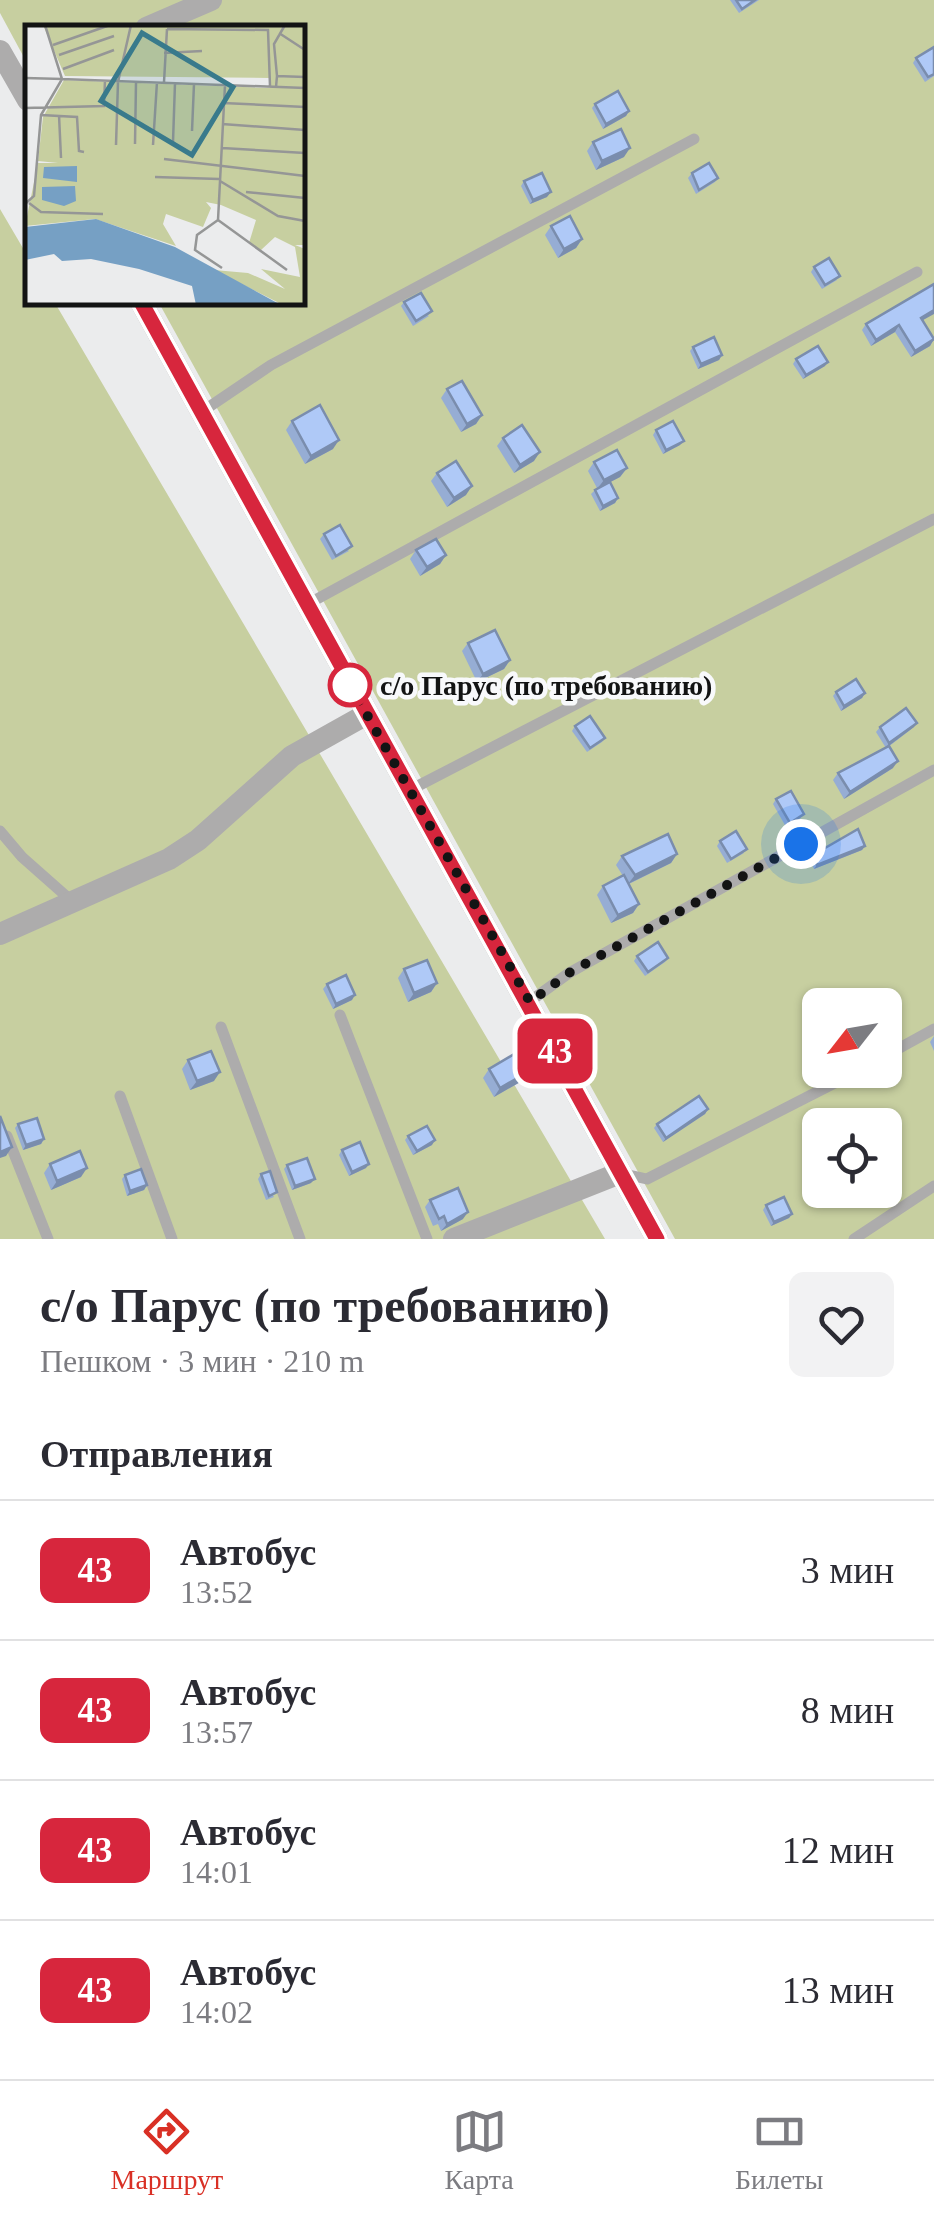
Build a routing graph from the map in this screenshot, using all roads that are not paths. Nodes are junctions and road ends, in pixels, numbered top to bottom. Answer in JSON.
{"nodes":[{"id":1,"x":211,"y":0,"type":"edge"},
{"id":2,"x":153,"y":25,"type":"edge"},
{"id":3,"x":0,"y":51,"type":"edge"},
{"id":4,"x":25,"y":92,"type":"edge"},
{"id":5,"x":694,"y":139,"type":"dead end"},
{"id":6,"x":917,"y":272,"type":"dead end"},
{"id":7,"x":144,"y":305,"type":"edge"},
{"id":8,"x":203,"y":411,"type":"junction"},
{"id":9,"x":934,"y":519,"type":"edge"},
{"id":10,"x":306,"y":604,"type":"junction"},
{"id":11,"x":366,"y":714,"type":"junction"},
{"id":12,"x":934,"y":770,"type":"edge"},
{"id":13,"x":410,"y":790,"type":"junction"},
{"id":14,"x":0,"y":830,"type":"edge"},
{"id":15,"x":74,"y":902,"type":"junction"},
{"id":16,"x":0,"y":934,"type":"edge"},
{"id":17,"x":530,"y":1002,"type":"junction"},
{"id":18,"x":340,"y":1014,"type":"dead end"},
{"id":19,"x":220,"y":1026,"type":"dead end"},
{"id":20,"x":934,"y":1029,"type":"edge"},
{"id":21,"x":902,"y":1047,"type":"edge"},
{"id":22,"x":825,"y":1088,"type":"edge"},
{"id":23,"x":120,"y":1096,"type":"dead end"},
{"id":24,"x":4,"y":1126,"type":"edge"},
{"id":25,"x":620,"y":1173,"type":"junction"},
{"id":26,"x":934,"y":1186,"type":"edge"},
{"id":27,"x":48,"y":1239,"type":"edge"},
{"id":28,"x":172,"y":1239,"type":"edge"},
{"id":29,"x":300,"y":1239,"type":"edge"},
{"id":30,"x":428,"y":1239,"type":"edge"},
{"id":31,"x":454,"y":1239,"type":"edge"},
{"id":32,"x":657,"y":1239,"type":"edge"},
{"id":33,"x":854,"y":1239,"type":"edge"}],
"edges":[{"from":1,"to":2,"type":"street"},
{"from":3,"to":4,"type":"street"},
{"from":5,"to":8,"type":"lane"},
{"from":6,"to":10,"type":"lane"},
{"from":7,"to":8,"type":"street"},
{"from":8,"to":10,"type":"street"},
{"from":9,"to":13,"type":"lane"},
{"from":10,"to":11,"type":"street"},
{"from":11,"to":13,"type":"street"},
{"from":11,"to":15,"type":"street"},
{"from":12,"to":17,"type":"lane"},
{"from":13,"to":17,"type":"street"},
{"from":14,"to":15,"type":"lane"},
{"from":15,"to":16,"type":"street"},
{"from":17,"to":25,"type":"street"},
{"from":18,"to":30,"type":"lane"},
{"from":19,"to":29,"type":"lane"},
{"from":20,"to":21,"type":"lane"},
{"from":22,"to":25,"type":"lane"},
{"from":23,"to":28,"type":"lane"},
{"from":24,"to":27,"type":"lane"},
{"from":25,"to":31,"type":"street"},
{"from":25,"to":32,"type":"street"},
{"from":26,"to":33,"type":"lane"}]}
